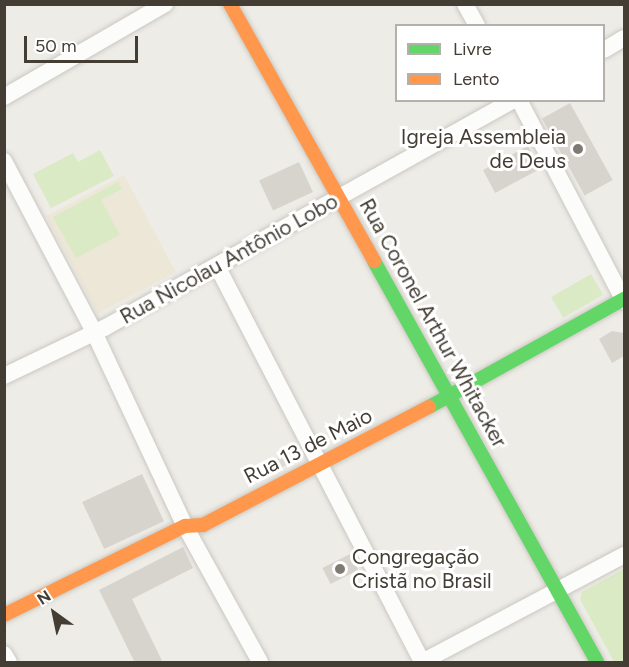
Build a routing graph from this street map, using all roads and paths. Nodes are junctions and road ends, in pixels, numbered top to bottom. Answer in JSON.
{"nodes":[{"id":1,"x":165,"y":4,"type":"edge"},
{"id":2,"x":230,"y":4,"type":"edge"},
{"id":3,"x":465,"y":4,"type":"edge"},
{"id":4,"x":476,"y":24,"type":"edge"},
{"id":5,"x":624,"y":38,"type":"edge"},
{"id":6,"x":605,"y":49,"type":"edge"},
{"id":7,"x":4,"y":97,"type":"edge"},
{"id":8,"x":510,"y":102,"type":"edge"},
{"id":9,"x":520,"y":102,"type":"edge"},
{"id":10,"x":4,"y":161,"type":"edge"},
{"id":11,"x":340,"y":199,"type":"junction"},
{"id":12,"x":217,"y":267,"type":"junction"},
{"id":13,"x":624,"y":299,"type":"edge"},
{"id":14,"x":93,"y":330,"type":"junction"},
{"id":15,"x":4,"y":376,"type":"edge"},
{"id":16,"x":449,"y":397,"type":"junction"},
{"id":17,"x":319,"y":464,"type":"junction"},
{"id":18,"x":185,"y":526,"type":"junction"},
{"id":19,"x":624,"y":555,"type":"edge"},
{"id":20,"x":556,"y":588,"type":"junction"},
{"id":21,"x":4,"y":615,"type":"edge"},
{"id":22,"x":4,"y":654,"type":"edge"},
{"id":23,"x":422,"y":662,"type":"edge"},
{"id":24,"x":9,"y":663,"type":"edge"},
{"id":25,"x":260,"y":663,"type":"edge"},
{"id":26,"x":597,"y":663,"type":"edge"}],
"edges":[{"from":1,"to":7,"type":"street"},
{"from":2,"to":11,"type":"main road","name":"Rua Coronel Arthur Whitacker"},
{"from":3,"to":4,"type":"street"},
{"from":5,"to":6,"type":"street"},
{"from":8,"to":11,"type":"street","name":"Rua Nicolau Antônio Lobo"},
{"from":9,"to":13,"type":"street"},
{"from":10,"to":14,"type":"street"},
{"from":11,"to":12,"type":"street","name":"Rua Nicolau Antônio Lobo"},
{"from":11,"to":16,"type":"main road","name":"Rua Coronel Arthur Whitacker"},
{"from":12,"to":14,"type":"street","name":"Rua Nicolau Antônio Lobo"},
{"from":12,"to":17,"type":"street"},
{"from":13,"to":16,"type":"main road","name":"Rua 13 de Maio"},
{"from":14,"to":15,"type":"street","name":"Rua Nicolau Antônio Lobo"},
{"from":14,"to":18,"type":"street"},
{"from":16,"to":17,"type":"main road","name":"Rua 13 de Maio"},
{"from":16,"to":20,"type":"main road","name":"Rua Coronel Arthur Whitacker"},
{"from":17,"to":18,"type":"main road","name":"Rua 13 de Maio"},
{"from":17,"to":23,"type":"street"},
{"from":18,"to":21,"type":"main road","name":"Rua 13 de Maio"},
{"from":18,"to":25,"type":"street"},
{"from":19,"to":20,"type":"street"},
{"from":20,"to":23,"type":"street"},
{"from":20,"to":26,"type":"main road","name":"Rua Coronel Arthur Whitacker"},
{"from":22,"to":24,"type":"street"}]}
